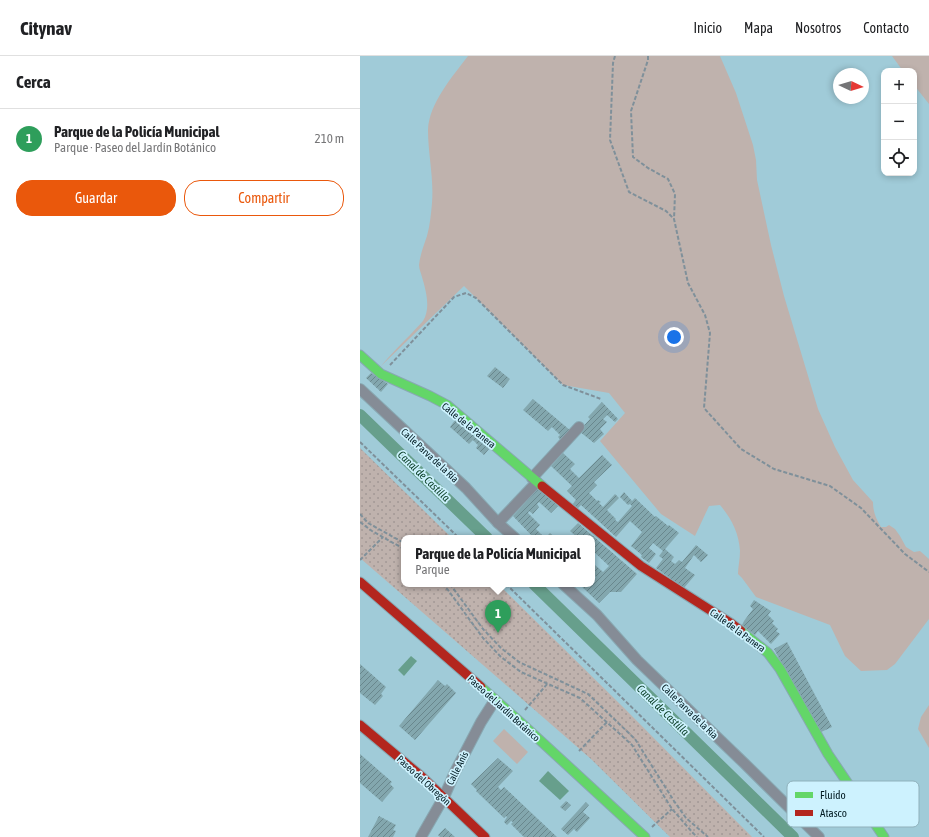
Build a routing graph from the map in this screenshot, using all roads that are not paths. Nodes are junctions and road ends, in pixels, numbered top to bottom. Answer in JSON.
{"nodes":[{"id":1,"x":360,"y":355,"type":"edge"},
{"id":2,"x":360,"y":389,"type":"edge"},
{"id":3,"x":579,"y":427,"type":"dead end"},
{"id":4,"x":535,"y":480,"type":"junction"},
{"id":5,"x":498,"y":523,"type":"junction"},
{"id":6,"x":512,"y":535,"type":"edge"},
{"id":7,"x":360,"y":582,"type":"edge"},
{"id":8,"x":566,"y":587,"type":"edge"},
{"id":9,"x":495,"y":700,"type":"junction"},
{"id":10,"x":360,"y":725,"type":"edge"},
{"id":11,"x":846,"y":781,"type":"edge"},
{"id":12,"x":444,"y":797,"type":"junction"},
{"id":13,"x":787,"y":805,"type":"edge"},
{"id":14,"x":809,"y":827,"type":"edge"},
{"id":15,"x":877,"y":827,"type":"edge"},
{"id":16,"x":644,"y":836,"type":"edge"},
{"id":17,"x":421,"y":837,"type":"edge"},
{"id":18,"x":485,"y":837,"type":"edge"},
{"id":19,"x":819,"y":837,"type":"edge"},
{"id":20,"x":884,"y":837,"type":"edge"}],
"edges":[{"from":1,"to":4,"type":"street","name":"Calle de la Panera"},
{"from":2,"to":5,"type":"street","name":"Calle Parva de la Ría"},
{"from":3,"to":4,"type":"street"},
{"from":4,"to":5,"type":"street"},
{"from":4,"to":11,"type":"street","name":"Calle de la Panera"},
{"from":5,"to":6,"type":"street","name":"Calle Parva de la Ría"},
{"from":7,"to":9,"type":"street","name":"Paseo del Jardín Botánico"},
{"from":8,"to":13,"type":"street","name":"Calle Parva de la Ría"},
{"from":9,"to":12,"type":"street","name":"Calle Anís"},
{"from":9,"to":16,"type":"street","name":"Paseo del Jardín Botánico"},
{"from":10,"to":12,"type":"street","name":"Paseo del Obregón"},
{"from":12,"to":17,"type":"street","name":"Calle Anís"},
{"from":12,"to":18,"type":"street","name":"Paseo del Obregón"},
{"from":14,"to":19,"type":"street","name":"Calle Parva de la Ría"},
{"from":15,"to":20,"type":"street","name":"Calle de la Panera"}]}
